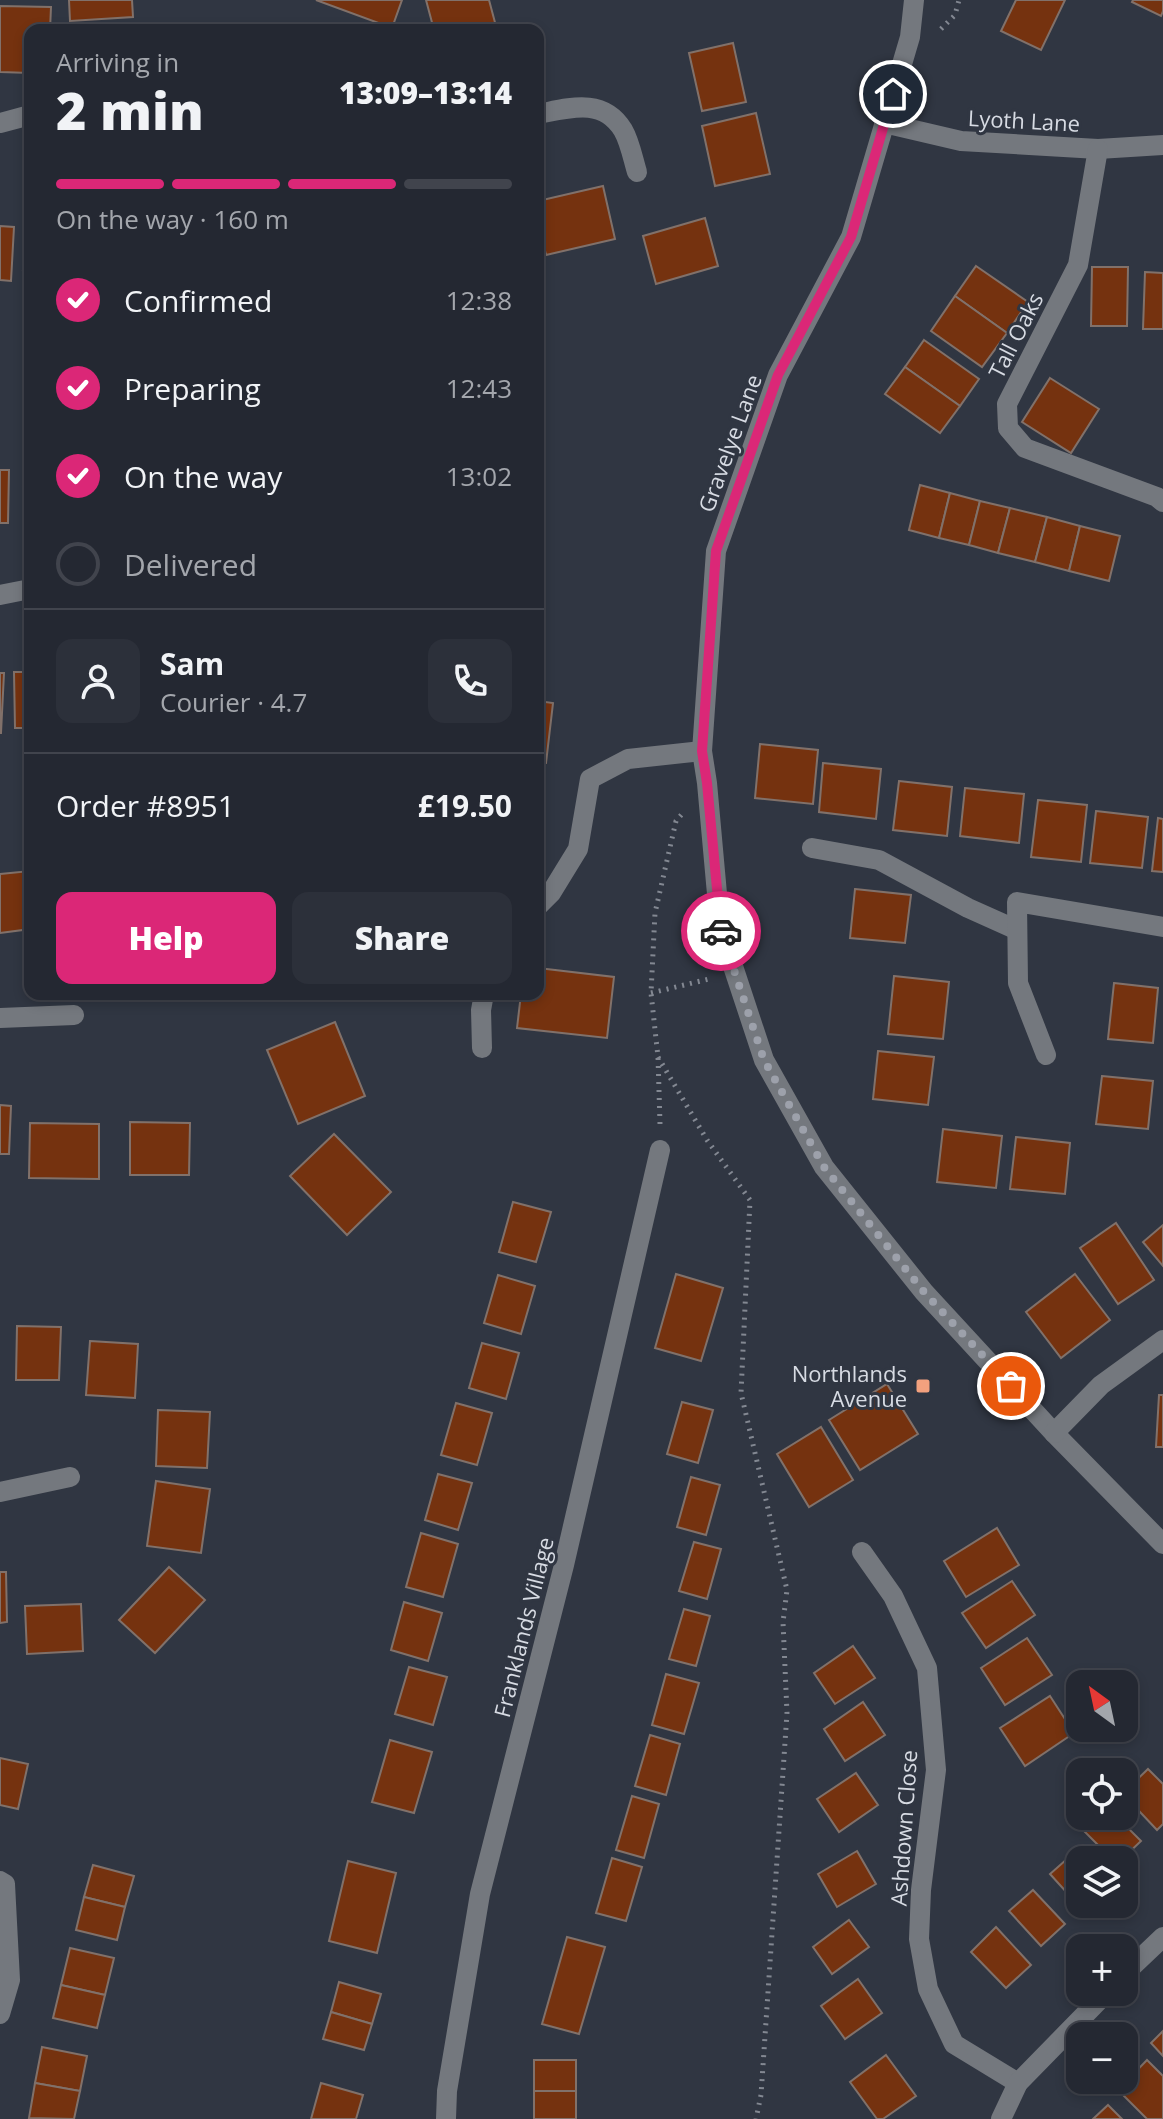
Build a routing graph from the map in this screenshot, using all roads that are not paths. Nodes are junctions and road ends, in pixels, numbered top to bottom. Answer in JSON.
{"nodes":[{"id":1,"x":914,"y":0,"type":"edge"},
{"id":2,"x":544,"y":113,"type":"edge"},
{"id":3,"x":24,"y":117,"type":"edge"},
{"id":4,"x":0,"y":123,"type":"edge"},
{"id":5,"x":884,"y":123,"type":"junction"},
{"id":6,"x":1163,"y":145,"type":"edge"},
{"id":7,"x":1098,"y":149,"type":"junction"},
{"id":8,"x":637,"y":172,"type":"dead end"},
{"id":9,"x":1160,"y":500,"type":"edge"},
{"id":10,"x":24,"y":590,"type":"edge"},
{"id":11,"x":0,"y":595,"type":"edge"},
{"id":12,"x":702,"y":751,"type":"junction"},
{"id":13,"x":812,"y":848,"type":"dead end"},
{"id":14,"x":544,"y":900,"type":"edge"},
{"id":15,"x":1163,"y":927,"type":"edge"},
{"id":16,"x":1017,"y":930,"type":"junction"},
{"id":17,"x":483,"y":1000,"type":"edge"},
{"id":18,"x":74,"y":1015,"type":"dead end"},
{"id":19,"x":0,"y":1018,"type":"edge"},
{"id":20,"x":482,"y":1048,"type":"dead end"},
{"id":21,"x":1046,"y":1055,"type":"dead end"},
{"id":22,"x":660,"y":1150,"type":"road end"},
{"id":23,"x":1163,"y":1340,"type":"edge"},
{"id":24,"x":1054,"y":1433,"type":"junction"},
{"id":25,"x":70,"y":1477,"type":"dead end"},
{"id":26,"x":0,"y":1492,"type":"edge"},
{"id":27,"x":1163,"y":1544,"type":"edge"},
{"id":28,"x":862,"y":1552,"type":"dead end"},
{"id":29,"x":0,"y":1881,"type":"edge"},
{"id":30,"x":1163,"y":1937,"type":"edge"},
{"id":31,"x":1138,"y":1961,"type":"edge"},
{"id":32,"x":1093,"y":2006,"type":"edge"},
{"id":33,"x":0,"y":2014,"type":"edge"},
{"id":34,"x":1018,"y":2083,"type":"junction"},
{"id":35,"x":446,"y":2119,"type":"edge"},
{"id":36,"x":1001,"y":2119,"type":"edge"}],
"edges":[{"from":1,"to":5,"type":"street","name":"Gravelye Lane"},
{"from":2,"to":8,"type":"street"},
{"from":3,"to":4,"type":"street"},
{"from":5,"to":7,"type":"street","name":"Lyoth Lane"},
{"from":5,"to":12,"type":"street","name":"Gravelye Lane"},
{"from":6,"to":7,"type":"street","name":"Lyoth Lane"},
{"from":7,"to":9,"type":"street","name":"Tall Oaks"},
{"from":10,"to":11,"type":"street"},
{"from":12,"to":14,"type":"street"},
{"from":12,"to":24,"type":"street","name":"Gravelye Lane"},
{"from":13,"to":16,"type":"street"},
{"from":15,"to":16,"type":"street"},
{"from":16,"to":21,"type":"street"},
{"from":17,"to":20,"type":"street"},
{"from":18,"to":19,"type":"street"},
{"from":22,"to":35,"type":"street","name":"Franklands Village"},
{"from":23,"to":24,"type":"street"},
{"from":24,"to":27,"type":"street"},
{"from":25,"to":26,"type":"street"},
{"from":28,"to":34,"type":"street","name":"Ashdown Close"},
{"from":29,"to":33,"type":"street"},
{"from":30,"to":31,"type":"street"},
{"from":32,"to":34,"type":"street"},
{"from":34,"to":36,"type":"street"}]}
